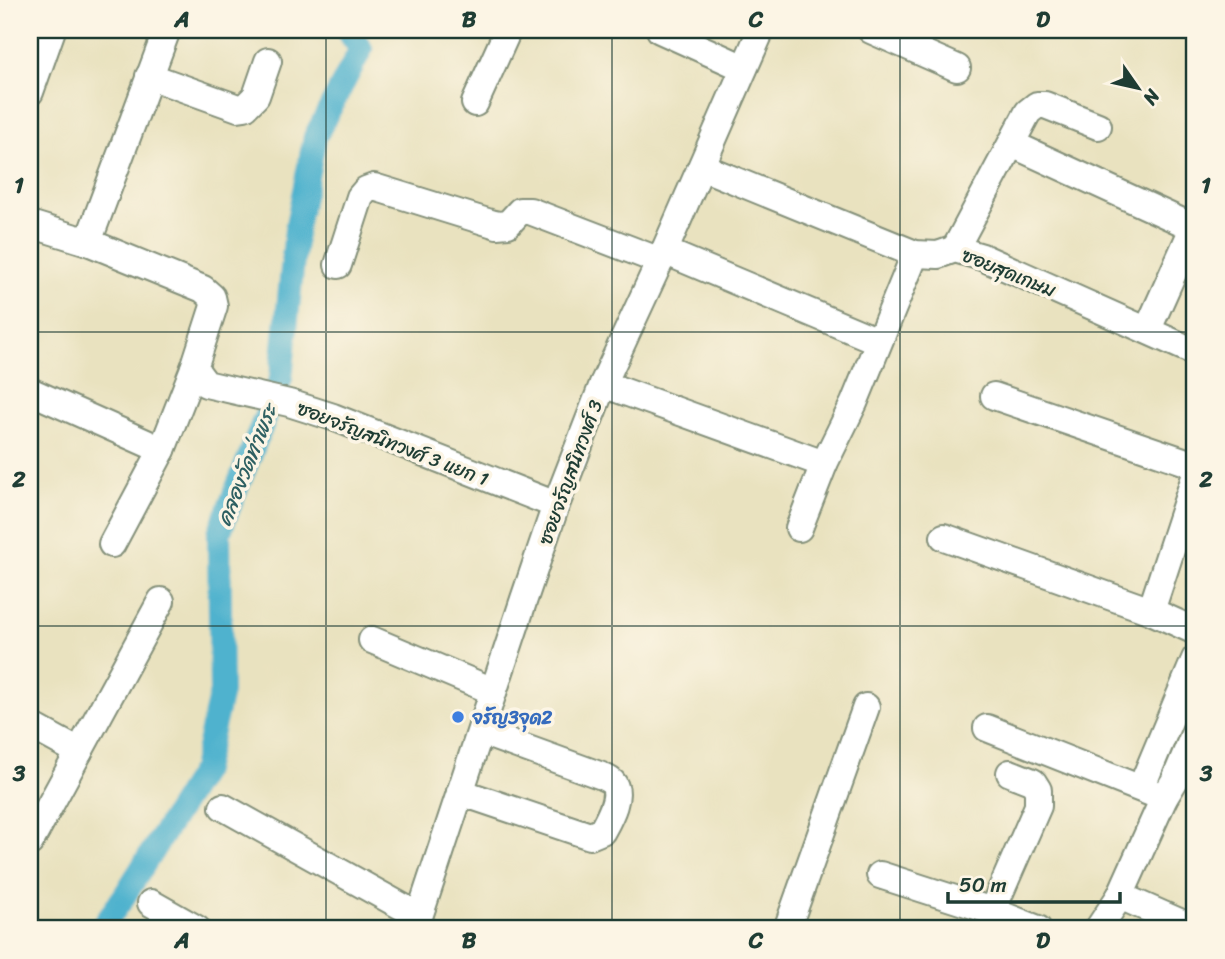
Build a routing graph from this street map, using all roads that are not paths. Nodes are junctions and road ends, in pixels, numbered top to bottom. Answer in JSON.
{"nodes":[{"id":1,"x":52,"y":30,"type":"edge"},
{"id":2,"x":167,"y":30,"type":"edge"},
{"id":3,"x":508,"y":30,"type":"edge"},
{"id":4,"x":660,"y":30,"type":"edge"},
{"id":5,"x":761,"y":30,"type":"edge"},
{"id":6,"x":871,"y":30,"type":"edge"},
{"id":7,"x":268,"y":61,"type":"dead end"},
{"id":8,"x":744,"y":68,"type":"junction"},
{"id":9,"x":957,"y":68,"type":"dead end"},
{"id":10,"x":149,"y":76,"type":"junction"},
{"id":11,"x":30,"y":92,"type":"edge"},
{"id":12,"x":475,"y":103,"type":"dead end"},
{"id":13,"x":1098,"y":126,"type":"dead end"},
{"id":14,"x":1012,"y":144,"type":"junction"},
{"id":15,"x":702,"y":167,"type":"junction"},
{"id":16,"x":30,"y":224,"type":"edge"},
{"id":17,"x":1195,"y":227,"type":"edge"},
{"id":18,"x":88,"y":242,"type":"junction"},
{"id":19,"x":955,"y":249,"type":"junction"},
{"id":20,"x":915,"y":254,"type":"junction"},
{"id":21,"x":662,"y":256,"type":"junction"},
{"id":22,"x":338,"y":265,"type":"dead end"},
{"id":23,"x":1147,"y":329,"type":"junction"},
{"id":24,"x":878,"y":341,"type":"junction"},
{"id":25,"x":1195,"y":352,"type":"edge"},
{"id":26,"x":194,"y":368,"type":"junction"},
{"id":27,"x":603,"y":384,"type":"junction"},
{"id":28,"x":30,"y":391,"type":"edge"},
{"id":29,"x":994,"y":396,"type":"dead end"},
{"id":30,"x":162,"y":450,"type":"junction"},
{"id":31,"x":824,"y":464,"type":"junction"},
{"id":32,"x":1195,"y":465,"type":"edge"},
{"id":33,"x":1195,"y":477,"type":"edge"},
{"id":34,"x":556,"y":505,"type":"junction"},
{"id":35,"x":799,"y":528,"type":"dead end"},
{"id":36,"x":944,"y":537,"type":"dead end"},
{"id":37,"x":112,"y":544,"type":"dead end"},
{"id":38,"x":161,"y":601,"type":"dead end"},
{"id":39,"x":1151,"y":611,"type":"junction"},
{"id":40,"x":1195,"y":631,"type":"edge"},
{"id":41,"x":372,"y":640,"type":"dead end"},
{"id":42,"x":1195,"y":659,"type":"edge"},
{"id":43,"x":494,"y":691,"type":"junction"},
{"id":44,"x":866,"y":707,"type":"dead end"},
{"id":45,"x":30,"y":725,"type":"edge"},
{"id":46,"x":987,"y":728,"type":"dead end"},
{"id":47,"x":481,"y":732,"type":"junction"},
{"id":48,"x":1195,"y":732,"type":"edge"},
{"id":49,"x":79,"y":752,"type":"junction"},
{"id":50,"x":1010,"y":773,"type":"dead end"},
{"id":51,"x":1169,"y":789,"type":"edge"},
{"id":52,"x":460,"y":792,"type":"junction"},
{"id":53,"x":223,"y":807,"type":"dead end"},
{"id":54,"x":30,"y":842,"type":"edge"},
{"id":55,"x":880,"y":875,"type":"dead end"},
{"id":56,"x":1120,"y":896,"type":"junction"},
{"id":57,"x":151,"y":903,"type":"dead end"},
{"id":58,"x":992,"y":911,"type":"junction"},
{"id":59,"x":417,"y":922,"type":"edge"},
{"id":60,"x":197,"y":929,"type":"edge"},
{"id":61,"x":787,"y":929,"type":"edge"},
{"id":62,"x":1038,"y":929,"type":"edge"},
{"id":63,"x":1098,"y":929,"type":"edge"},
{"id":64,"x":1195,"y":929,"type":"edge"}],
"edges":[{"from":1,"to":11,"type":"street"},
{"from":2,"to":10,"type":"street"},
{"from":3,"to":12,"type":"street"},
{"from":4,"to":8,"type":"street"},
{"from":5,"to":8,"type":"street","name":"ซอยจรัญสนิทวงศ์ 3"},
{"from":6,"to":9,"type":"street"},
{"from":7,"to":10,"type":"street"},
{"from":8,"to":15,"type":"street","name":"ซอยจรัญสนิทวงศ์ 3"},
{"from":10,"to":18,"type":"street"},
{"from":13,"to":14,"type":"street"},
{"from":14,"to":17,"type":"street"},
{"from":14,"to":19,"type":"street"},
{"from":15,"to":20,"type":"street","name":"ซอยสุดเกษม"},
{"from":15,"to":21,"type":"street","name":"ซอยจรัญสนิทวงศ์ 3"},
{"from":16,"to":18,"type":"street"},
{"from":17,"to":23,"type":"street"},
{"from":18,"to":26,"type":"street"},
{"from":19,"to":20,"type":"street","name":"ซอยสุดเกษม"},
{"from":19,"to":23,"type":"street","name":"ซอยสุดเกษม"},
{"from":20,"to":24,"type":"street"},
{"from":21,"to":22,"type":"street"},
{"from":21,"to":24,"type":"street"},
{"from":21,"to":27,"type":"street","name":"ซอยจรัญสนิทวงศ์ 3"},
{"from":23,"to":25,"type":"street","name":"ซอยสุดเกษม"},
{"from":24,"to":31,"type":"street"},
{"from":26,"to":30,"type":"street"},
{"from":26,"to":34,"type":"street","name":"ซอยจรัญสนิทวงศ์ 3 แยก 1"},
{"from":27,"to":31,"type":"street"},
{"from":27,"to":34,"type":"street","name":"ซอยจรัญสนิทวงศ์ 3"},
{"from":28,"to":30,"type":"street"},
{"from":29,"to":32,"type":"street"},
{"from":30,"to":37,"type":"street"},
{"from":31,"to":35,"type":"street"},
{"from":33,"to":39,"type":"street"},
{"from":34,"to":43,"type":"street","name":"ซอยจรัญสนิทวงศ์ 3"},
{"from":36,"to":39,"type":"street"},
{"from":38,"to":49,"type":"street"},
{"from":39,"to":40,"type":"street"},
{"from":41,"to":43,"type":"street"},
{"from":42,"to":51,"type":"street"},
{"from":43,"to":47,"type":"street","name":"ซอยจรัญสนิทวงศ์ 3"},
{"from":44,"to":61,"type":"street"},
{"from":45,"to":49,"type":"street"},
{"from":46,"to":51,"type":"street"},
{"from":47,"to":52,"type":"street","name":"ซอยจรัญสนิทวงศ์ 3"},
{"from":47,"to":52,"type":"street"},
{"from":48,"to":51,"type":"street"},
{"from":49,"to":54,"type":"street"},
{"from":50,"to":58,"type":"street"},
{"from":51,"to":56,"type":"street"},
{"from":52,"to":59,"type":"street","name":"ซอยจรัญสนิทวงศ์ 3"},
{"from":53,"to":59,"type":"street"},
{"from":55,"to":58,"type":"street"},
{"from":56,"to":63,"type":"street"},
{"from":56,"to":64,"type":"street"},
{"from":57,"to":60,"type":"street"},
{"from":58,"to":62,"type":"street"}]}
